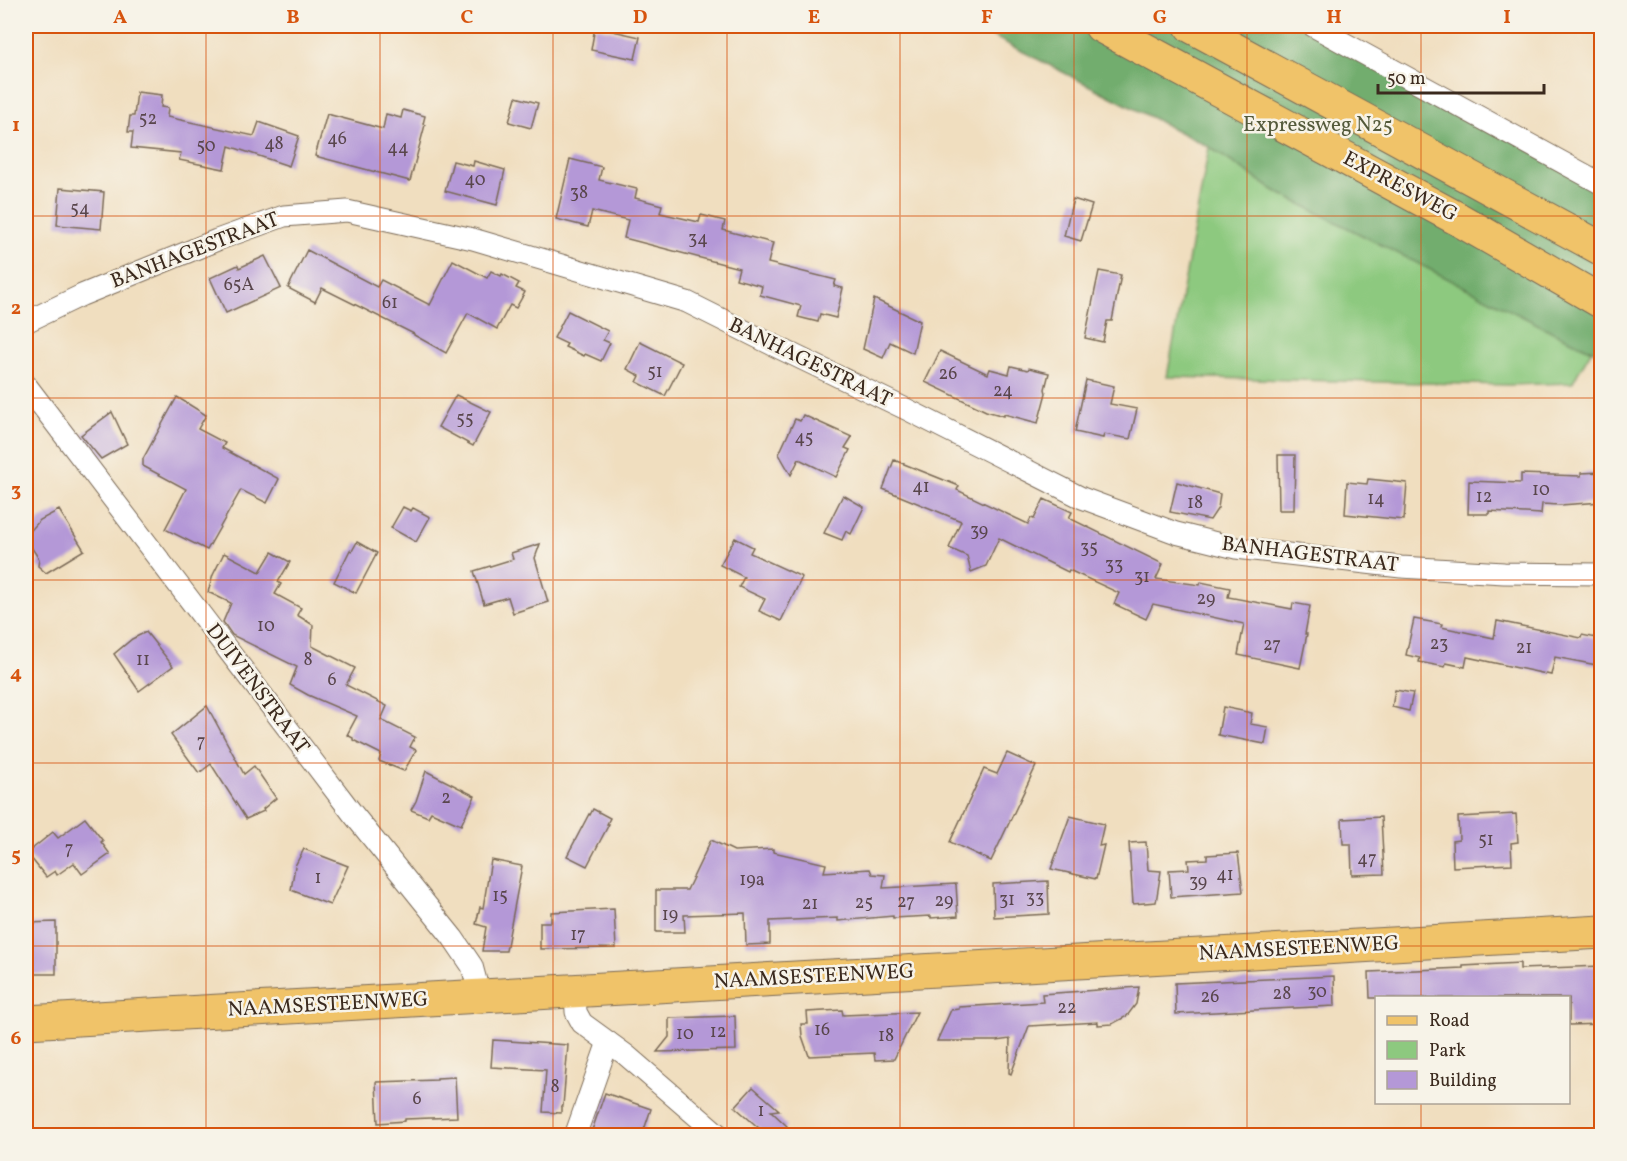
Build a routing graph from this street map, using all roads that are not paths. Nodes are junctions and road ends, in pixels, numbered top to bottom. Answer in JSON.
{"nodes":[{"id":1,"x":1101,"y":26,"type":"edge"},
{"id":2,"x":1191,"y":26,"type":"edge"},
{"id":3,"x":1313,"y":26,"type":"edge"},
{"id":4,"x":1602,"y":184,"type":"edge"},
{"id":5,"x":1602,"y":249,"type":"edge"},
{"id":6,"x":1602,"y":302,"type":"edge"},
{"id":7,"x":26,"y":322,"type":"edge"},
{"id":8,"x":26,"y":385,"type":"edge"},
{"id":9,"x":1602,"y":574,"type":"edge"},
{"id":10,"x":1602,"y":932,"type":"edge"},
{"id":11,"x":575,"y":991,"type":"junction"},
{"id":12,"x":480,"y":996,"type":"junction"},
{"id":13,"x":26,"y":1022,"type":"edge"},
{"id":14,"x":608,"y":1042,"type":"junction"},
{"id":15,"x":575,"y":1136,"type":"edge"},
{"id":16,"x":720,"y":1136,"type":"edge"}],
"edges":[{"from":1,"to":6,"type":"main road","name":"EXPRESWEG"},
{"from":2,"to":5,"type":"main road","name":"EXPRESWEG"},
{"from":3,"to":4,"type":"street"},
{"from":7,"to":9,"type":"street","name":"BANHAGESTRAAT"},
{"from":8,"to":12,"type":"street","name":"DUIVENSTRAAT"},
{"from":10,"to":11,"type":"main road","name":"NAAMSESTEENWEG"},
{"from":11,"to":12,"type":"main road","name":"NAAMSESTEENWEG"},
{"from":11,"to":14,"type":"street"},
{"from":12,"to":13,"type":"main road","name":"NAAMSESTEENWEG"},
{"from":14,"to":15,"type":"street"},
{"from":14,"to":16,"type":"street"}]}
